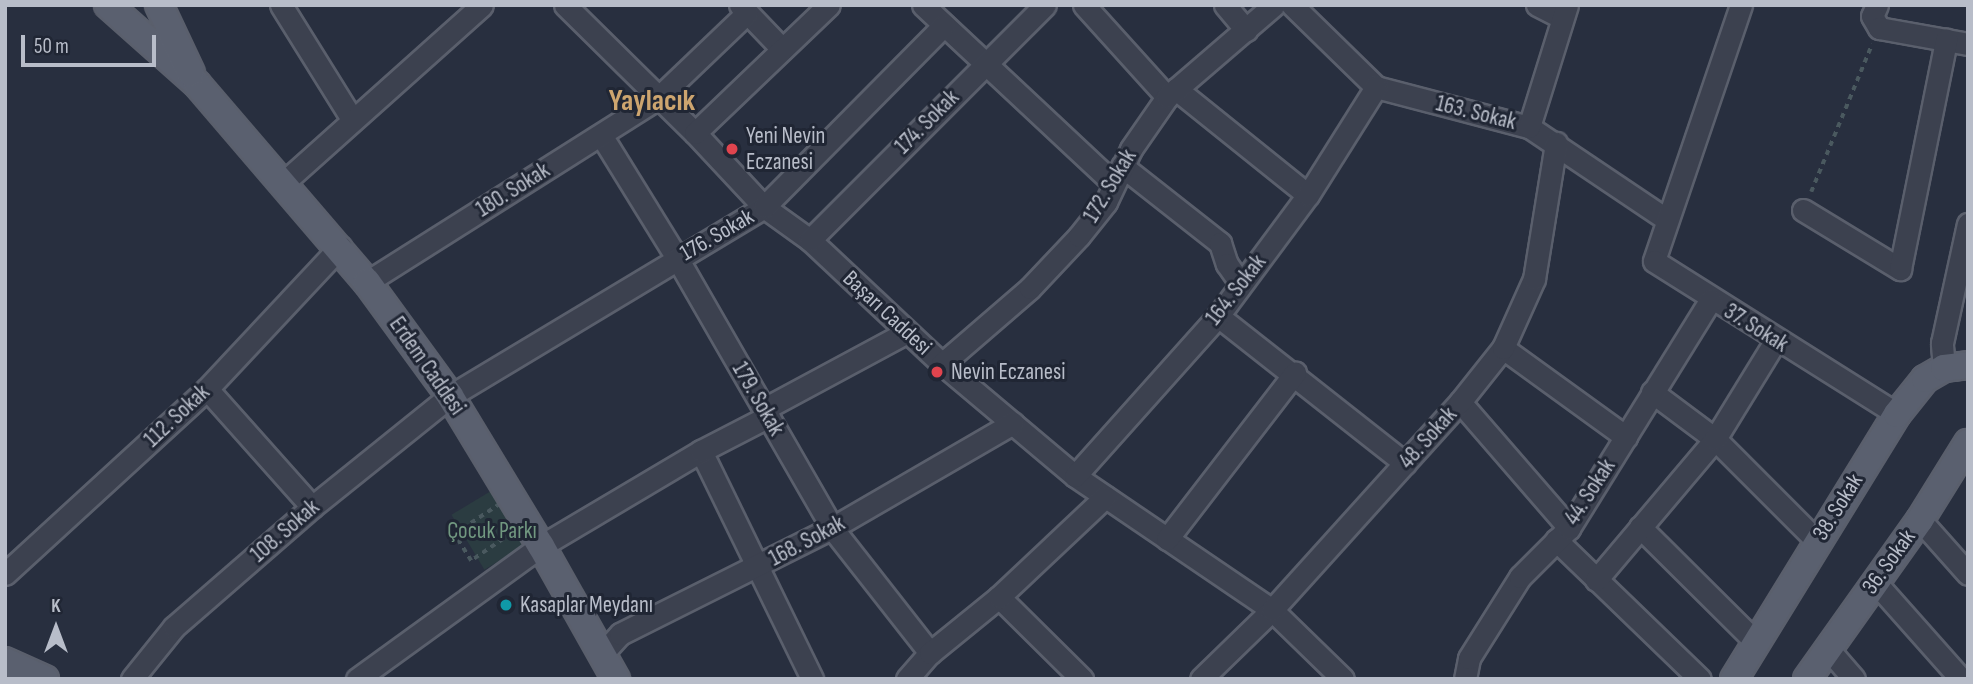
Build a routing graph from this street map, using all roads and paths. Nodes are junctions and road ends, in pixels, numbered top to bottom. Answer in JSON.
{"nodes":[{"id":1,"x":108,"y":5,"type":"edge"},
{"id":2,"x":159,"y":5,"type":"edge"},
{"id":3,"x":281,"y":5,"type":"edge"},
{"id":4,"x":482,"y":5,"type":"edge"},
{"id":5,"x":565,"y":5,"type":"edge"},
{"id":6,"x":829,"y":5,"type":"edge"},
{"id":7,"x":923,"y":5,"type":"edge"},
{"id":8,"x":1045,"y":5,"type":"edge"},
{"id":9,"x":1084,"y":5,"type":"edge"},
{"id":10,"x":1225,"y":5,"type":"edge"},
{"id":11,"x":1274,"y":5,"type":"edge"},
{"id":12,"x":1292,"y":5,"type":"edge"},
{"id":13,"x":1537,"y":5,"type":"edge"},
{"id":14,"x":1741,"y":5,"type":"edge"},
{"id":15,"x":744,"y":9,"type":"edge"},
{"id":16,"x":1564,"y":11,"type":"edge"},
{"id":17,"x":1876,"y":17,"type":"edge"},
{"id":18,"x":944,"y":25,"type":"junction"},
{"id":19,"x":1246,"y":30,"type":"junction"},
{"id":20,"x":1947,"y":40,"type":"junction"},
{"id":21,"x":1968,"y":44,"type":"edge"},
{"id":22,"x":782,"y":49,"type":"junction"},
{"id":23,"x":984,"y":64,"type":"junction"},
{"id":24,"x":197,"y":84,"type":"junction"},
{"id":25,"x":1376,"y":87,"type":"junction"},
{"id":26,"x":1171,"y":93,"type":"junction"},
{"id":27,"x":658,"y":98,"type":"junction"},
{"id":28,"x":352,"y":118,"type":"junction"},
{"id":29,"x":1529,"y":127,"type":"junction"},
{"id":30,"x":695,"y":133,"type":"junction"},
{"id":31,"x":601,"y":135,"type":"junction"},
{"id":32,"x":1556,"y":143,"type":"junction"},
{"id":33,"x":1118,"y":175,"type":"junction"},
{"id":34,"x":282,"y":184,"type":"junction"},
{"id":35,"x":1308,"y":195,"type":"junction"},
{"id":36,"x":764,"y":207,"type":"junction"},
{"id":37,"x":1803,"y":210,"type":"joint"},
{"id":38,"x":1666,"y":219,"type":"junction"},
{"id":39,"x":1968,"y":224,"type":"edge"},
{"id":40,"x":810,"y":240,"type":"junction"},
{"id":41,"x":340,"y":247,"type":"junction"},
{"id":42,"x":677,"y":258,"type":"junction"},
{"id":43,"x":368,"y":282,"type":"junction"},
{"id":44,"x":1241,"y":284,"type":"junction"},
{"id":45,"x":1711,"y":299,"type":"junction"},
{"id":46,"x":1219,"y":316,"type":"junction"},
{"id":47,"x":907,"y":332,"type":"junction"},
{"id":48,"x":1776,"y":340,"type":"junction"},
{"id":49,"x":1503,"y":348,"type":"junction"},
{"id":50,"x":942,"y":365,"type":"junction"},
{"id":51,"x":1956,"y":366,"type":"edge"},
{"id":52,"x":1294,"y":373,"type":"junction"},
{"id":53,"x":208,"y":389,"type":"junction"},
{"id":54,"x":1652,"y":392,"type":"junction"},
{"id":55,"x":450,"y":396,"type":"junction"},
{"id":56,"x":1460,"y":402,"type":"junction"},
{"id":57,"x":767,"y":413,"type":"junction"},
{"id":58,"x":1897,"y":414,"type":"junction"},
{"id":59,"x":1013,"y":423,"type":"junction"},
{"id":60,"x":1626,"y":437,"type":"junction"},
{"id":61,"x":1715,"y":439,"type":"junction"},
{"id":62,"x":1966,"y":449,"type":"edge"},
{"id":63,"x":701,"y":451,"type":"junction"},
{"id":64,"x":1405,"y":463,"type":"junction"},
{"id":65,"x":1075,"y":476,"type":"junction"},
{"id":66,"x":1105,"y":497,"type":"junction"},
{"id":67,"x":504,"y":501,"type":"joint"},
{"id":68,"x":312,"y":507,"type":"junction"},
{"id":69,"x":1920,"y":520,"type":"junction"},
{"id":70,"x":1640,"y":527,"type":"junction"},
{"id":71,"x":832,"y":528,"type":"junction"},
{"id":72,"x":1562,"y":534,"type":"junction"},
{"id":73,"x":1167,"y":539,"type":"junction"},
{"id":74,"x":1817,"y":541,"type":"junction"},
{"id":75,"x":541,"y":546,"type":"junction"},
{"id":76,"x":758,"y":567,"type":"junction"},
{"id":77,"x":5,"y":574,"type":"edge"},
{"id":78,"x":1968,"y":574,"type":"edge"},
{"id":79,"x":1596,"y":580,"type":"junction"},
{"id":80,"x":1875,"y":582,"type":"junction"},
{"id":81,"x":999,"y":597,"type":"junction"},
{"id":82,"x":1272,"y":610,"type":"junction"},
{"id":83,"x":1756,"y":642,"type":"junction"},
{"id":84,"x":1827,"y":648,"type":"junction"},
{"id":85,"x":930,"y":653,"type":"junction"},
{"id":86,"x":601,"y":654,"type":"junction"},
{"id":87,"x":5,"y":661,"type":"edge"},
{"id":88,"x":5,"y":669,"type":"edge"},
{"id":89,"x":18,"y":679,"type":"edge"},
{"id":90,"x":45,"y":679,"type":"edge"},
{"id":91,"x":132,"y":679,"type":"edge"},
{"id":92,"x":358,"y":679,"type":"edge"},
{"id":93,"x":615,"y":679,"type":"edge"},
{"id":94,"x":812,"y":679,"type":"edge"},
{"id":95,"x":907,"y":679,"type":"edge"},
{"id":96,"x":1082,"y":679,"type":"edge"},
{"id":97,"x":1201,"y":679,"type":"edge"},
{"id":98,"x":1343,"y":679,"type":"edge"},
{"id":99,"x":1465,"y":679,"type":"edge"},
{"id":100,"x":1700,"y":679,"type":"edge"},
{"id":101,"x":1734,"y":679,"type":"edge"},
{"id":102,"x":1807,"y":679,"type":"edge"},
{"id":103,"x":1854,"y":679,"type":"edge"},
{"id":104,"x":1961,"y":679,"type":"edge"}],
"edges":[{"from":1,"to":24,"type":"main road","name":"Erdem Caddesi"},
{"from":2,"to":24,"type":"main road","name":"Erdem Caddesi"},
{"from":3,"to":28,"type":"street"},
{"from":4,"to":28,"type":"street"},
{"from":5,"to":27,"type":"street","name":"Başarı Caddesi"},
{"from":6,"to":22,"type":"street"},
{"from":7,"to":18,"type":"street"},
{"from":8,"to":23,"type":"street","name":"174. Sokak"},
{"from":9,"to":26,"type":"street"},
{"from":10,"to":19,"type":"street"},
{"from":11,"to":19,"type":"street","name":"172. Sokak"},
{"from":12,"to":25,"type":"street","name":"163. Sokak"},
{"from":13,"to":16,"type":"street"},
{"from":14,"to":38,"type":"street"},
{"from":15,"to":22,"type":"street"},
{"from":15,"to":27,"type":"street","name":"180. Sokak"},
{"from":16,"to":29,"type":"street"},
{"from":17,"to":20,"type":"street"},
{"from":17,"to":37,"type":"path"},
{"from":18,"to":23,"type":"street"},
{"from":18,"to":36,"type":"street","name":"176. Sokak"},
{"from":19,"to":26,"type":"street","name":"172. Sokak"},
{"from":20,"to":21,"type":"street"},
{"from":20,"to":37,"type":"street"},
{"from":22,"to":30,"type":"street"},
{"from":23,"to":33,"type":"street"},
{"from":23,"to":40,"type":"street","name":"174. Sokak"},
{"from":24,"to":34,"type":"main road","name":"Erdem Caddesi"},
{"from":25,"to":29,"type":"street","name":"163. Sokak"},
{"from":25,"to":35,"type":"street","name":"164. Sokak"},
{"from":26,"to":33,"type":"street","name":"172. Sokak"},
{"from":26,"to":35,"type":"street"},
{"from":27,"to":30,"type":"street","name":"Başarı Caddesi"},
{"from":27,"to":31,"type":"street","name":"180. Sokak"},
{"from":28,"to":34,"type":"street"},
{"from":29,"to":32,"type":"street","name":"163. Sokak"},
{"from":30,"to":36,"type":"street","name":"Başarı Caddesi"},
{"from":31,"to":42,"type":"street","name":"179. Sokak"},
{"from":31,"to":43,"type":"street","name":"180. Sokak"},
{"from":32,"to":38,"type":"street","name":"163. Sokak"},
{"from":32,"to":49,"type":"street","name":"48. Sokak"},
{"from":33,"to":44,"type":"street"},
{"from":33,"to":50,"type":"street","name":"172. Sokak"},
{"from":34,"to":41,"type":"main road","name":"Erdem Caddesi"},
{"from":35,"to":44,"type":"street","name":"164. Sokak"},
{"from":36,"to":40,"type":"street","name":"Başarı Caddesi"},
{"from":36,"to":42,"type":"street","name":"176. Sokak"},
{"from":38,"to":45,"type":"street","name":"37. Sokak"},
{"from":39,"to":51,"type":"street"},
{"from":40,"to":47,"type":"street","name":"Başarı Caddesi"},
{"from":41,"to":43,"type":"main road","name":"Erdem Caddesi"},
{"from":41,"to":53,"type":"street","name":"112. Sokak"},
{"from":42,"to":55,"type":"street","name":"176. Sokak"},
{"from":42,"to":57,"type":"street","name":"179. Sokak"},
{"from":43,"to":55,"type":"main road","name":"Erdem Caddesi"},
{"from":44,"to":46,"type":"street","name":"164. Sokak"},
{"from":45,"to":48,"type":"street","name":"37. Sokak"},
{"from":45,"to":54,"type":"street","name":"44. Sokak"},
{"from":46,"to":52,"type":"street"},
{"from":46,"to":65,"type":"street","name":"164. Sokak"},
{"from":47,"to":50,"type":"street","name":"Başarı Caddesi"},
{"from":47,"to":57,"type":"street"},
{"from":48,"to":58,"type":"street","name":"37. Sokak"},
{"from":48,"to":61,"type":"street"},
{"from":49,"to":56,"type":"street","name":"48. Sokak"},
{"from":49,"to":60,"type":"street"},
{"from":50,"to":59,"type":"street","name":"Başarı Caddesi"},
{"from":51,"to":58,"type":"main road","name":"38. Sokak"},
{"from":52,"to":64,"type":"street"},
{"from":52,"to":73,"type":"street"},
{"from":53,"to":68,"type":"street"},
{"from":53,"to":77,"type":"street","name":"112. Sokak"},
{"from":54,"to":60,"type":"street","name":"44. Sokak"},
{"from":54,"to":61,"type":"street"},
{"from":55,"to":68,"type":"street","name":"108. Sokak"},
{"from":55,"to":75,"type":"main road","name":"Erdem Caddesi"},
{"from":56,"to":64,"type":"street","name":"48. Sokak"},
{"from":56,"to":72,"type":"street"},
{"from":57,"to":63,"type":"street"},
{"from":57,"to":71,"type":"street","name":"179. Sokak"},
{"from":58,"to":74,"type":"main road","name":"38. Sokak"},
{"from":59,"to":65,"type":"street","name":"Başarı Caddesi"},
{"from":59,"to":71,"type":"street","name":"168. Sokak"},
{"from":60,"to":72,"type":"street","name":"44. Sokak"},
{"from":61,"to":70,"type":"street"},
{"from":61,"to":74,"type":"street"},
{"from":62,"to":69,"type":"main road","name":"36. Sokak"},
{"from":63,"to":75,"type":"street"},
{"from":63,"to":76,"type":"street"},
{"from":64,"to":82,"type":"street","name":"48. Sokak"},
{"from":65,"to":66,"type":"street","name":"Başarı Caddesi"},
{"from":66,"to":73,"type":"street","name":"Başarı Caddesi"},
{"from":66,"to":81,"type":"street"},
{"from":67,"to":67,"type":"path"},
{"from":68,"to":91,"type":"street","name":"108. Sokak"},
{"from":69,"to":78,"type":"street"},
{"from":69,"to":80,"type":"main road","name":"36. Sokak"},
{"from":70,"to":79,"type":"street"},
{"from":70,"to":83,"type":"street"},
{"from":71,"to":76,"type":"street","name":"168. Sokak"},
{"from":71,"to":85,"type":"street","name":"179. Sokak"},
{"from":72,"to":79,"type":"street"},
{"from":72,"to":99,"type":"street","name":"44. Sokak"},
{"from":73,"to":82,"type":"street","name":"Başarı Caddesi"},
{"from":74,"to":83,"type":"main road","name":"38. Sokak"},
{"from":75,"to":86,"type":"main road","name":"Erdem Caddesi"},
{"from":75,"to":92,"type":"street"},
{"from":76,"to":86,"type":"street","name":"168. Sokak"},
{"from":76,"to":94,"type":"street"},
{"from":79,"to":100,"type":"street"},
{"from":80,"to":84,"type":"main road","name":"36. Sokak"},
{"from":80,"to":104,"type":"street"},
{"from":81,"to":85,"type":"street"},
{"from":81,"to":96,"type":"street"},
{"from":82,"to":97,"type":"street","name":"48. Sokak"},
{"from":82,"to":98,"type":"street","name":"Başarı Caddesi"},
{"from":83,"to":101,"type":"main road","name":"38. Sokak"},
{"from":84,"to":102,"type":"main road","name":"36. Sokak"},
{"from":84,"to":103,"type":"street"},
{"from":85,"to":95,"type":"street"},
{"from":86,"to":93,"type":"main road","name":"Erdem Caddesi"},
{"from":87,"to":90,"type":"main road"},
{"from":88,"to":89,"type":"main road"}]}
